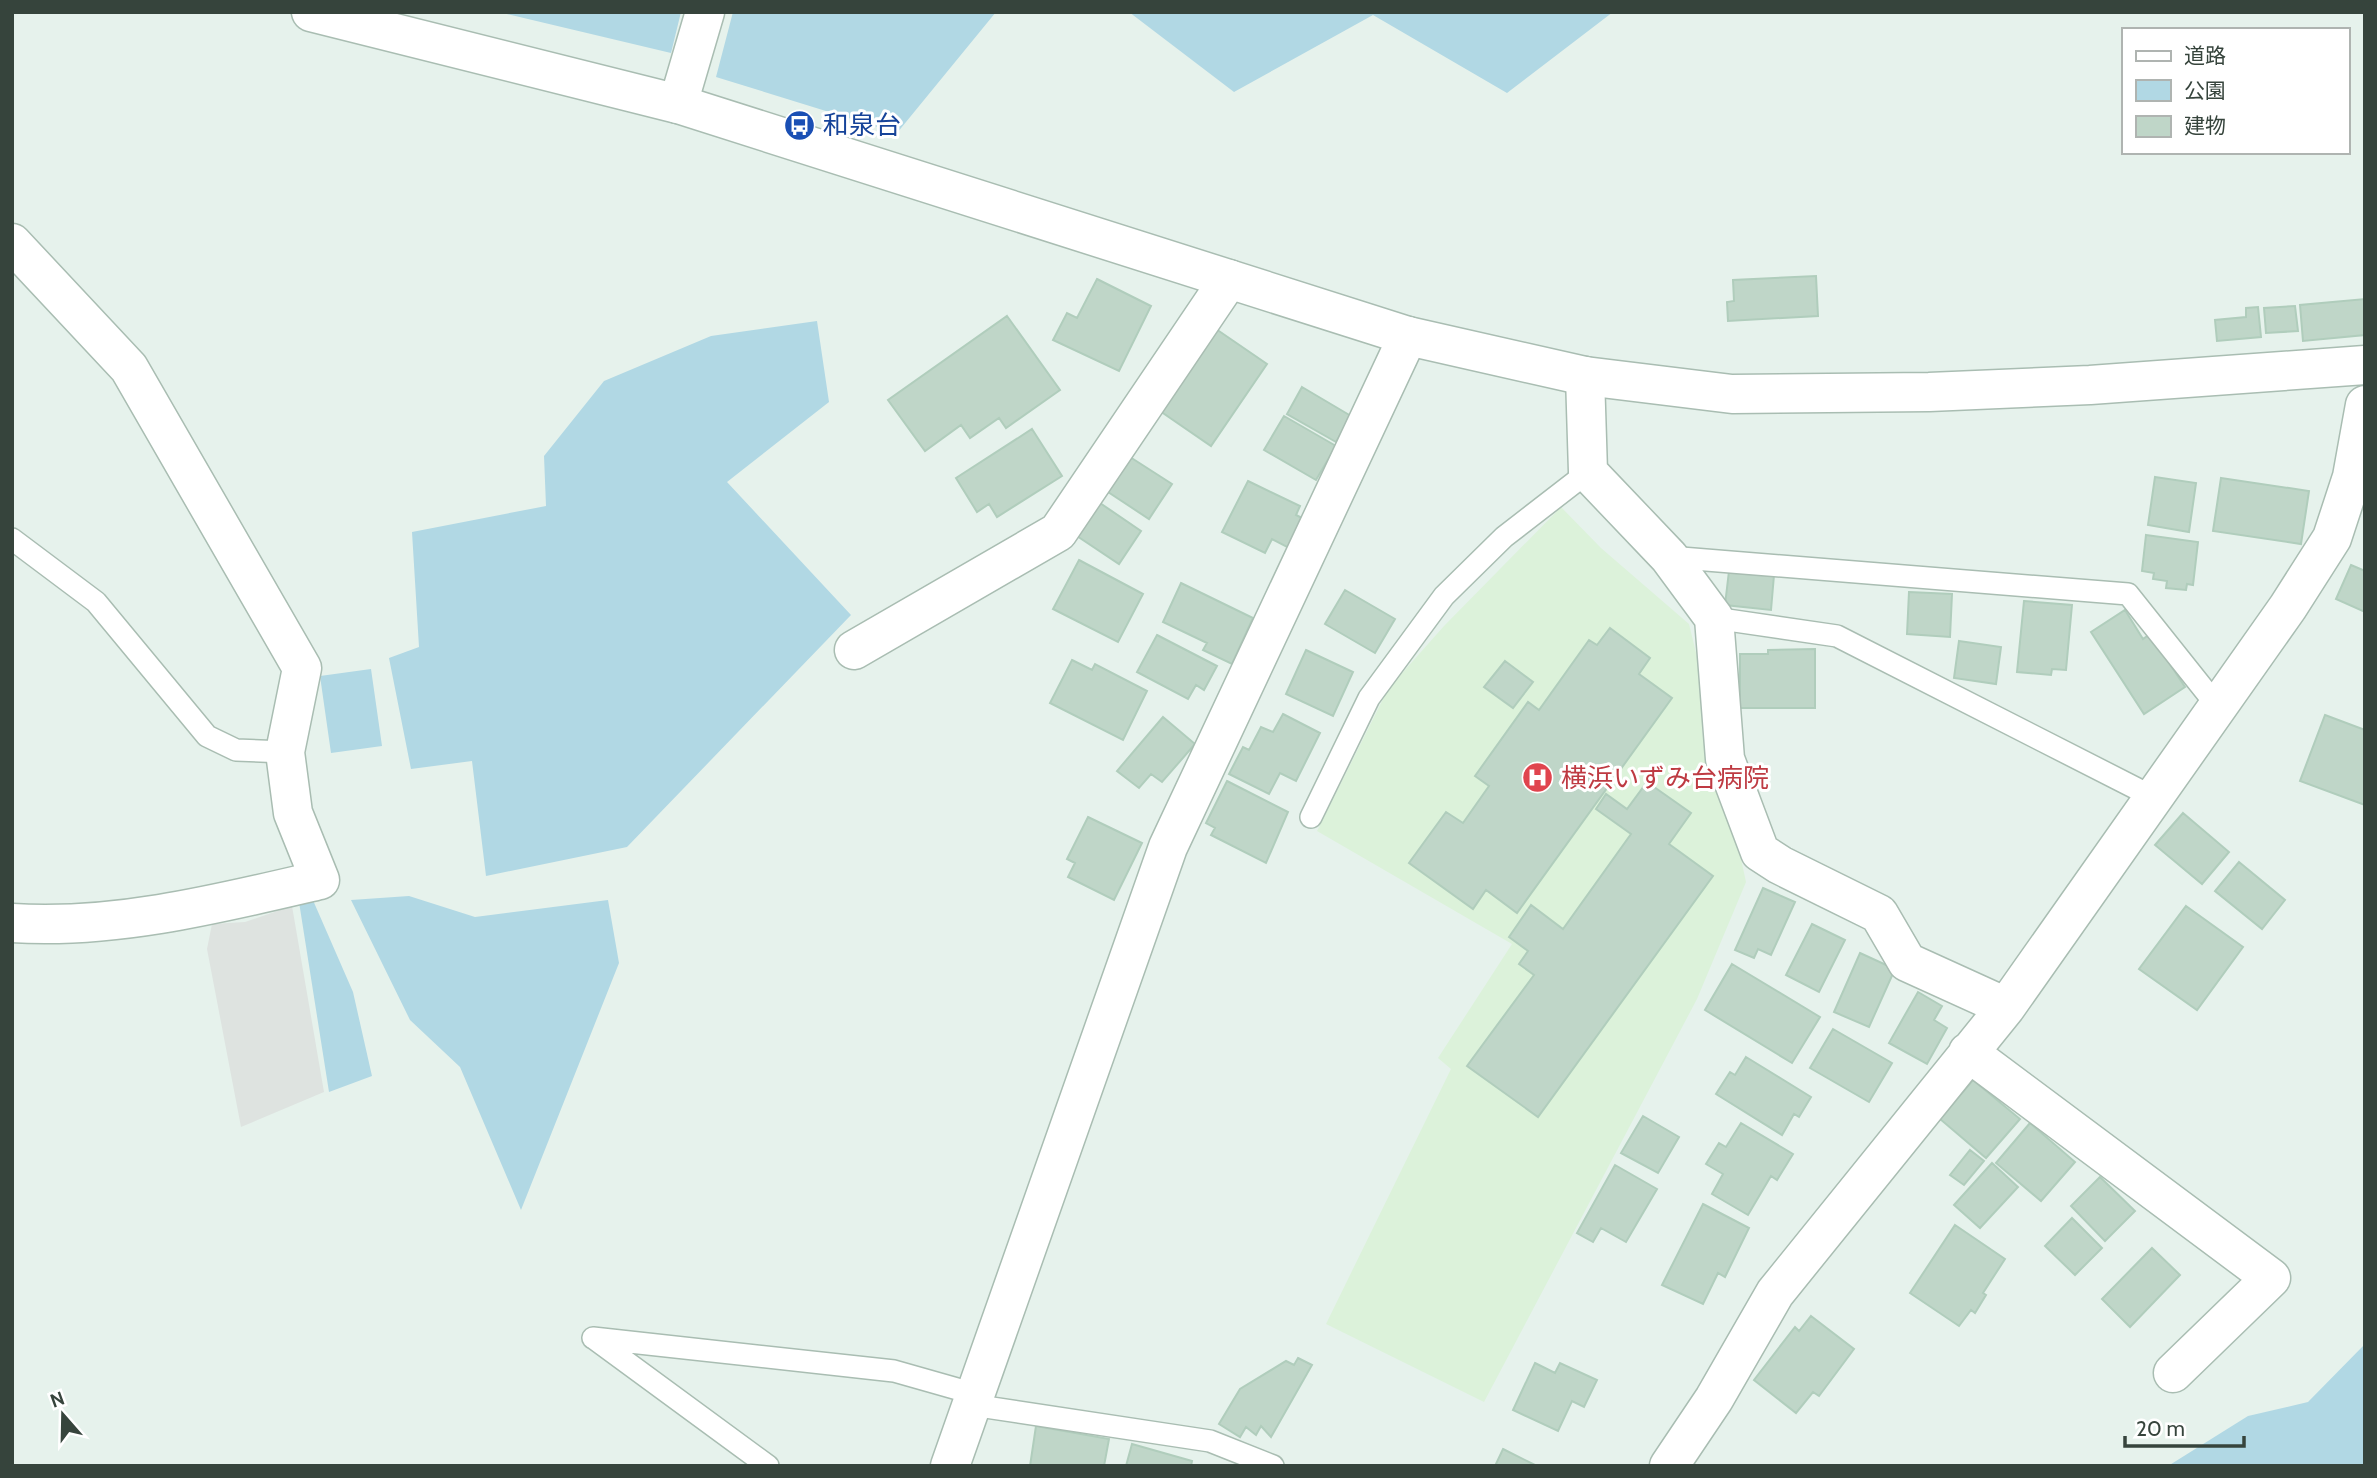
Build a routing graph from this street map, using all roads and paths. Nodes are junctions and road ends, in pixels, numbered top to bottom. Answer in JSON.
{"nodes":[{"id":1,"x":311,"y":12,"type":"edge"},
{"id":2,"x":705,"y":12,"type":"edge"},
{"id":3,"x":678,"y":104,"type":"junction"},
{"id":4,"x":12,"y":243,"type":"edge"},
{"id":5,"x":1229,"y":279,"type":"junction"},
{"id":6,"x":1408,"y":335,"type":"junction"},
{"id":7,"x":2365,"y":365,"type":"edge"},
{"id":8,"x":1585,"y":376,"type":"junction"},
{"id":9,"x":2365,"y":405,"type":"edge"},
{"id":10,"x":1588,"y":472,"type":"junction"},
{"id":11,"x":12,"y":539,"type":"edge"},
{"id":12,"x":1669,"y":557,"type":"junction"},
{"id":13,"x":1714,"y":618,"type":"junction"},
{"id":14,"x":854,"y":649,"type":"dead end"},
{"id":15,"x":2218,"y":707,"type":"junction"},
{"id":16,"x":285,"y":752,"type":"junction"},
{"id":17,"x":2153,"y":797,"type":"junction"},
{"id":18,"x":1311,"y":817,"type":"dead end"},
{"id":19,"x":12,"y":923,"type":"edge"},
{"id":20,"x":2006,"y":1007,"type":"junction"},
{"id":21,"x":1968,"y":1052,"type":"junction"},
{"id":22,"x":2173,"y":1373,"type":"dead end"},
{"id":23,"x":974,"y":1400,"type":"junction"},
{"id":24,"x":768,"y":1466,"type":"edge"},
{"id":25,"x":950,"y":1466,"type":"edge"},
{"id":26,"x":1273,"y":1466,"type":"edge"},
{"id":27,"x":1669,"y":1466,"type":"edge"}],
"edges":[{"from":1,"to":3,"type":"street"},
{"from":2,"to":3,"type":"street"},
{"from":3,"to":5,"type":"street"},
{"from":4,"to":16,"type":"street"},
{"from":5,"to":6,"type":"street"},
{"from":5,"to":14,"type":"street"},
{"from":6,"to":8,"type":"street"},
{"from":6,"to":23,"type":"street"},
{"from":7,"to":8,"type":"street"},
{"from":8,"to":10,"type":"street"},
{"from":9,"to":15,"type":"street"},
{"from":10,"to":12,"type":"street"},
{"from":10,"to":18,"type":"lane"},
{"from":11,"to":16,"type":"lane"},
{"from":12,"to":13,"type":"street"},
{"from":12,"to":15,"type":"lane"},
{"from":13,"to":17,"type":"lane"},
{"from":13,"to":20,"type":"street"},
{"from":15,"to":17,"type":"street"},
{"from":16,"to":19,"type":"street"},
{"from":17,"to":20,"type":"street"},
{"from":20,"to":21,"type":"street"},
{"from":21,"to":22,"type":"street"},
{"from":21,"to":27,"type":"street"},
{"from":23,"to":24,"type":"lane"},
{"from":23,"to":25,"type":"street"},
{"from":23,"to":26,"type":"lane"}]}
